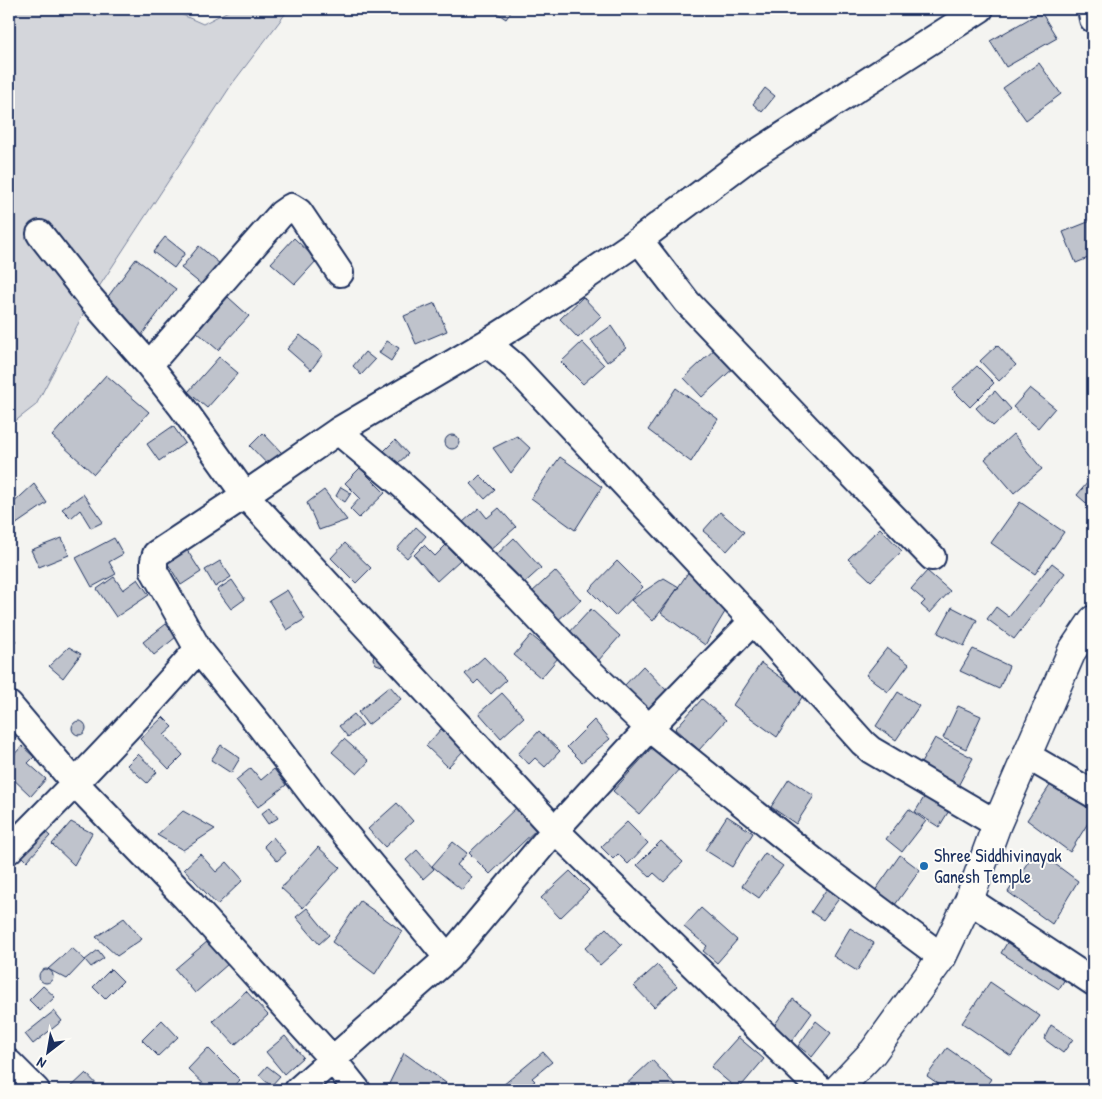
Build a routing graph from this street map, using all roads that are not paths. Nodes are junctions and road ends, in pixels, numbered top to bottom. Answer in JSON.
{"nodes":[{"id":1,"x":980,"y":9,"type":"edge"},
{"id":2,"x":1091,"y":9,"type":"edge"},
{"id":3,"x":1093,"y":19,"type":"edge"},
{"id":4,"x":40,"y":234,"type":"dead end"},
{"id":5,"x":639,"y":240,"type":"junction"},
{"id":6,"x":340,"y":273,"type":"dead end"},
{"id":7,"x":487,"y":343,"type":"junction"},
{"id":8,"x":149,"y":365,"type":"junction"},
{"id":9,"x":338,"y":431,"type":"junction"},
{"id":10,"x":245,"y":495,"type":"junction"},
{"id":11,"x":932,"y":557,"type":"dead end"},
{"id":12,"x":1093,"y":620,"type":"edge"},
{"id":13,"x":753,"y":621,"type":"junction"},
{"id":14,"x":198,"y":649,"type":"junction"},
{"id":15,"x":9,"y":705,"type":"edge"},
{"id":16,"x":649,"y":728,"type":"junction"},
{"id":17,"x":1026,"y":755,"type":"junction"},
{"id":18,"x":75,"y":783,"type":"junction"},
{"id":19,"x":1093,"y":794,"type":"edge"},
{"id":20,"x":997,"y":824,"type":"junction"},
{"id":21,"x":555,"y":830,"type":"junction"},
{"id":22,"x":9,"y":850,"type":"edge"},
{"id":23,"x":969,"y":900,"type":"junction"},
{"id":24,"x":942,"y":957,"type":"junction"},
{"id":25,"x":448,"y":958,"type":"junction"},
{"id":26,"x":1093,"y":982,"type":"edge"},
{"id":27,"x":333,"y":1060,"type":"junction"},
{"id":28,"x":9,"y":1063,"type":"edge"},
{"id":29,"x":36,"y":1090,"type":"edge"},
{"id":30,"x":298,"y":1090,"type":"edge"},
{"id":31,"x":357,"y":1090,"type":"edge"},
{"id":32,"x":822,"y":1090,"type":"edge"},
{"id":33,"x":837,"y":1090,"type":"edge"}],
"edges":[{"from":1,"to":5,"type":"street"},
{"from":2,"to":3,"type":"street"},
{"from":4,"to":8,"type":"street"},
{"from":5,"to":7,"type":"street"},
{"from":5,"to":11,"type":"street"},
{"from":6,"to":8,"type":"street"},
{"from":7,"to":9,"type":"street"},
{"from":7,"to":13,"type":"street"},
{"from":8,"to":10,"type":"street"},
{"from":9,"to":10,"type":"street"},
{"from":9,"to":16,"type":"street"},
{"from":10,"to":14,"type":"street"},
{"from":10,"to":21,"type":"street"},
{"from":12,"to":17,"type":"main road"},
{"from":13,"to":16,"type":"street"},
{"from":13,"to":20,"type":"street"},
{"from":14,"to":18,"type":"street"},
{"from":14,"to":25,"type":"street"},
{"from":15,"to":18,"type":"street"},
{"from":16,"to":21,"type":"street"},
{"from":16,"to":24,"type":"street"},
{"from":17,"to":19,"type":"street"},
{"from":17,"to":20,"type":"main road"},
{"from":18,"to":22,"type":"street"},
{"from":18,"to":27,"type":"street"},
{"from":20,"to":23,"type":"main road"},
{"from":21,"to":25,"type":"street"},
{"from":21,"to":32,"type":"street"},
{"from":23,"to":24,"type":"main road"},
{"from":23,"to":26,"type":"street"},
{"from":24,"to":33,"type":"main road"},
{"from":25,"to":27,"type":"street"},
{"from":27,"to":30,"type":"street"},
{"from":27,"to":31,"type":"street"},
{"from":28,"to":29,"type":"street"}]}
